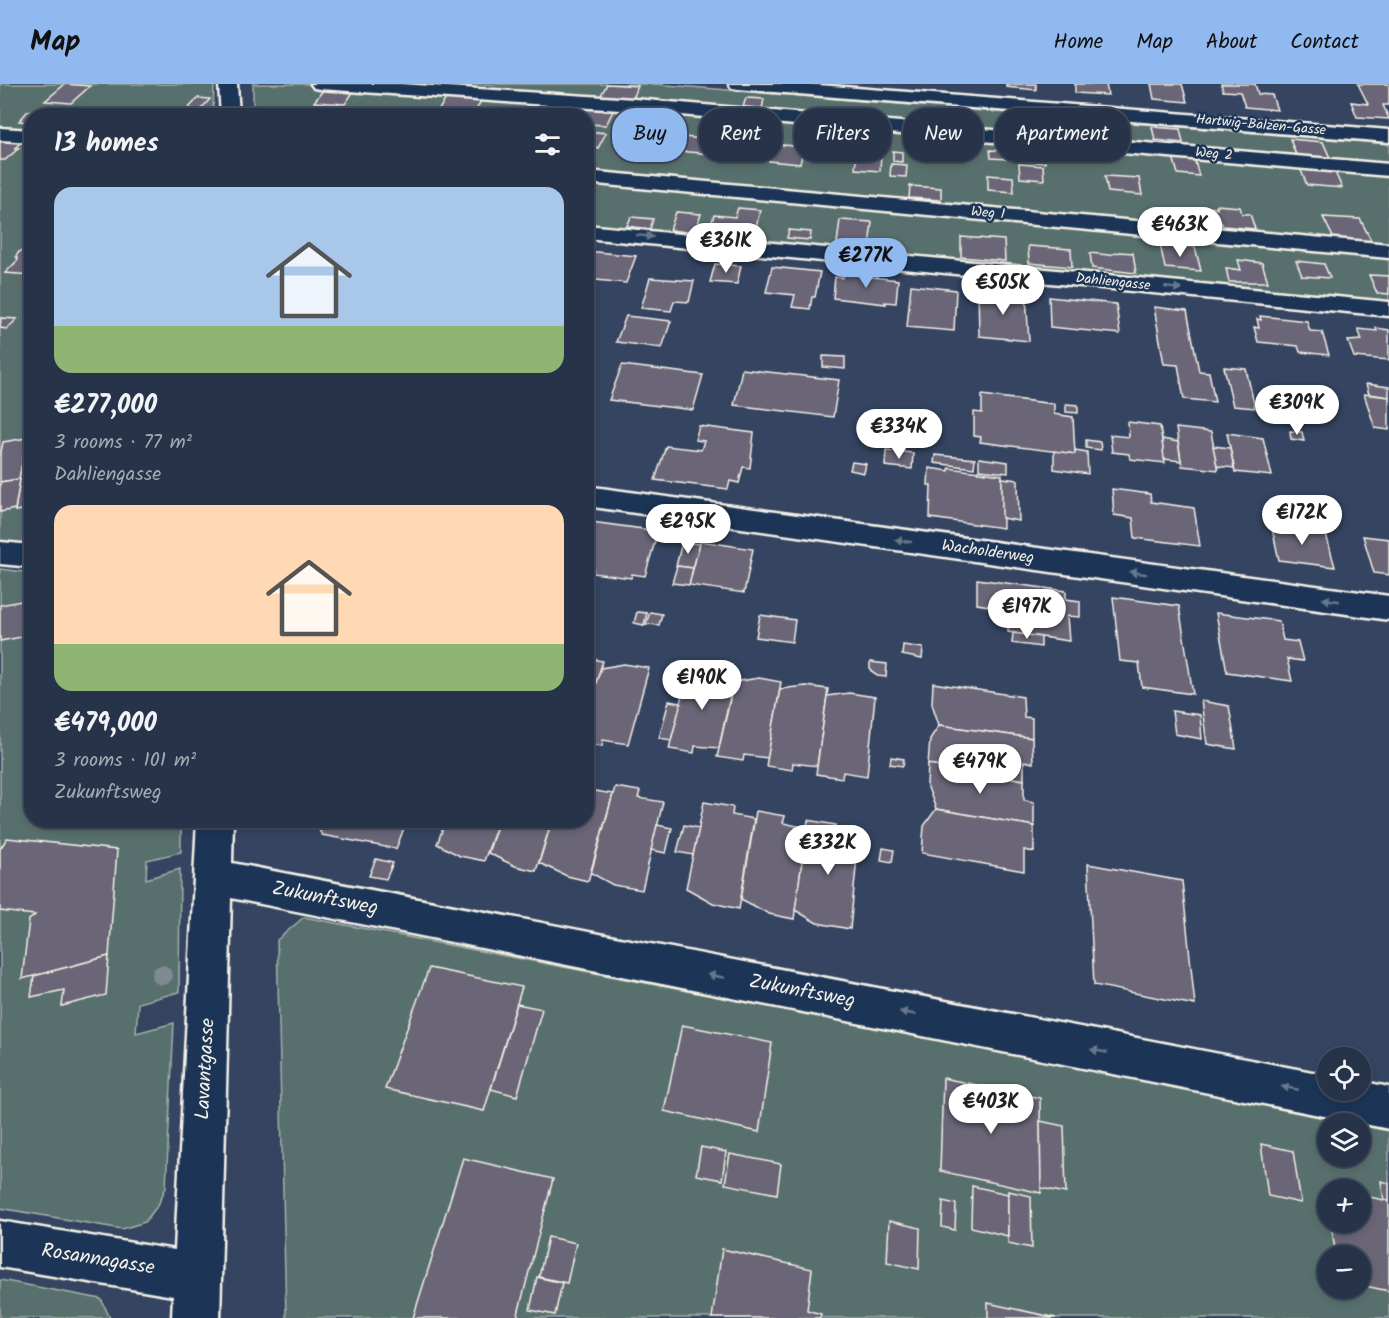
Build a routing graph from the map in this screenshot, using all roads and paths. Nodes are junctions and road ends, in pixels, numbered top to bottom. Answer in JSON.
{"nodes":[{"id":1,"x":228,"y":84,"type":"edge"},
{"id":2,"x":321,"y":84,"type":"edge"},
{"id":3,"x":738,"y":84,"type":"edge"},
{"id":4,"x":230,"y":108,"type":"edge"},
{"id":5,"x":0,"y":134,"type":"edge"},
{"id":6,"x":24,"y":136,"type":"edge"},
{"id":7,"x":1389,"y":136,"type":"edge"},
{"id":8,"x":1389,"y":170,"type":"edge"},
{"id":9,"x":594,"y":178,"type":"edge"},
{"id":10,"x":594,"y":232,"type":"edge"},
{"id":11,"x":1389,"y":251,"type":"edge"},
{"id":12,"x":1389,"y":309,"type":"edge"},
{"id":13,"x":594,"y":497,"type":"edge"},
{"id":14,"x":0,"y":553,"type":"edge"},
{"id":15,"x":24,"y":555,"type":"edge"},
{"id":16,"x":1389,"y":608,"type":"edge"},
{"id":17,"x":215,"y":828,"type":"edge"},
{"id":18,"x":215,"y":877,"type":"junction"},
{"id":19,"x":1389,"y":1108,"type":"edge"},
{"id":20,"x":0,"y":1244,"type":"edge"},
{"id":21,"x":197,"y":1298,"type":"edge"}],
"edges":[{"from":1,"to":4,"type":"street"},
{"from":2,"to":8,"type":"street","name":"Weg 2"},
{"from":3,"to":7,"type":"street","name":"Hartwig-Balzen-Gasse"},
{"from":5,"to":6,"type":"street"},
{"from":9,"to":11,"type":"street","name":"Weg 1"},
{"from":10,"to":12,"type":"street","name":"Dahliengasse","one_way":true},
{"from":16,"to":13,"type":"street","name":"Wacholderweg","one_way":true},
{"from":14,"to":15,"type":"street"},
{"from":17,"to":18,"type":"street","name":"Lavantgasse"},
{"from":19,"to":18,"type":"street","name":"Zukunftsweg","one_way":true},
{"from":18,"to":21,"type":"street","name":"Lavantgasse"},
{"from":20,"to":21,"type":"street","name":"Rosannagasse"}]}
